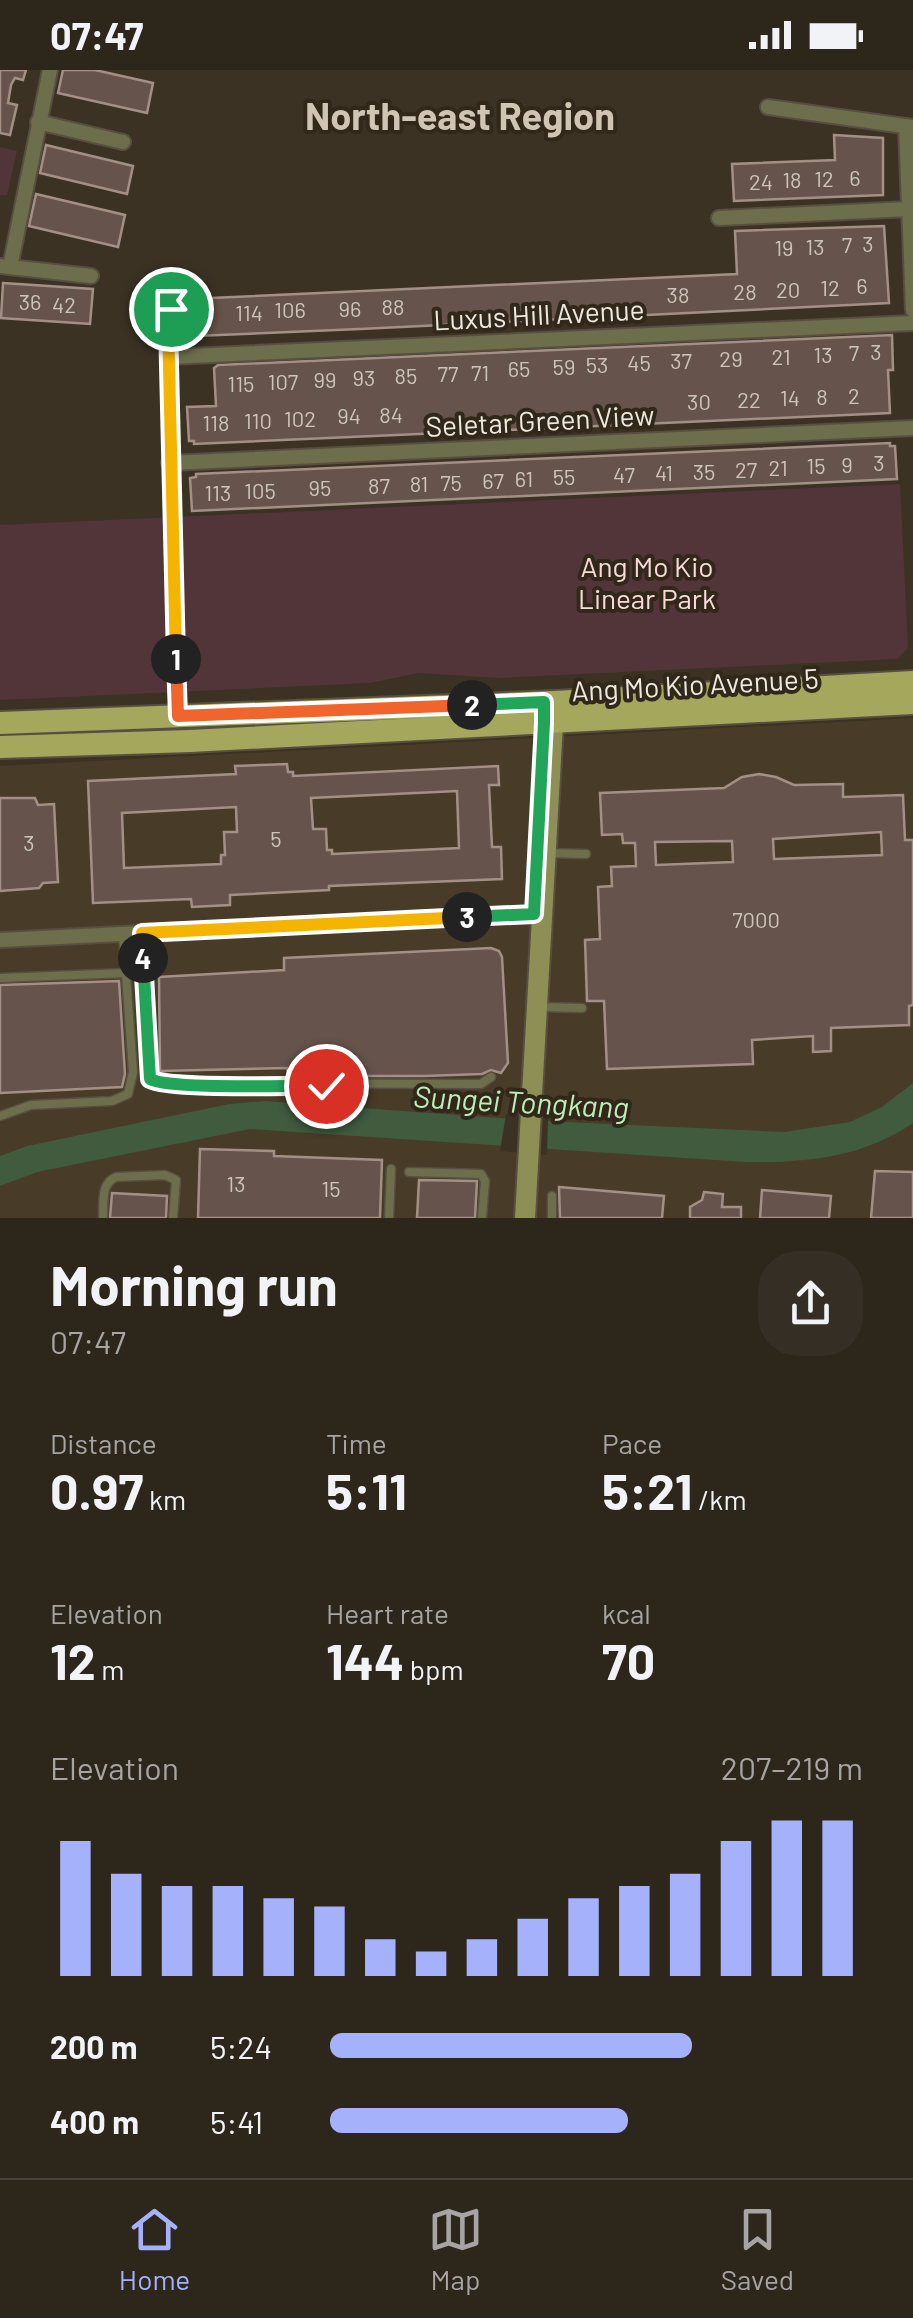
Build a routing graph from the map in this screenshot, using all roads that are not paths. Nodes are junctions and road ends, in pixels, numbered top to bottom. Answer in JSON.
{"nodes":[{"id":1,"x":50,"y":70,"type":"edge"},
{"id":2,"x":768,"y":107,"type":"dead end"},
{"id":3,"x":38,"y":122,"type":"junction"},
{"id":4,"x":909,"y":126,"type":"edge"},
{"id":5,"x":123,"y":142,"type":"dead end"},
{"id":6,"x":909,"y":209,"type":"junction"},
{"id":7,"x":719,"y":218,"type":"dead end"},
{"id":8,"x":5,"y":266,"type":"edge"},
{"id":9,"x":91,"y":276,"type":"dead end"},
{"id":10,"x":171,"y":309,"type":"dead end"},
{"id":11,"x":913,"y":310,"type":"edge"},
{"id":12,"x":913,"y":323,"type":"edge"},
{"id":13,"x":168,"y":357,"type":"junction"},
{"id":14,"x":913,"y":428,"type":"edge"},
{"id":15,"x":169,"y":463,"type":"junction"},
{"id":16,"x":913,"y":682,"type":"edge"},
{"id":17,"x":913,"y":703,"type":"edge"},
{"id":18,"x":549,"y":712,"type":"junction"},
{"id":19,"x":178,"y":716,"type":"junction"},
{"id":20,"x":68,"y":720,"type":"junction"},
{"id":21,"x":0,"y":724,"type":"edge"},
{"id":22,"x":85,"y":744,"type":"junction"},
{"id":23,"x":0,"y":747,"type":"edge"},
{"id":24,"x":542,"y":852,"type":"junction"},
{"id":25,"x":586,"y":854,"type":"dead end"},
{"id":26,"x":539,"y":914,"type":"junction"},
{"id":27,"x":142,"y":933,"type":"junction"},
{"id":28,"x":122,"y":934,"type":"junction"},
{"id":29,"x":0,"y":940,"type":"edge"},
{"id":30,"x":126,"y":973,"type":"junction"},
{"id":31,"x":0,"y":978,"type":"edge"},
{"id":32,"x":533,"y":1006,"type":"junction"},
{"id":33,"x":582,"y":1008,"type":"dead end"},
{"id":34,"x":491,"y":1077,"type":"dead end"},
{"id":35,"x":0,"y":1116,"type":"edge"},
{"id":36,"x":392,"y":1169,"type":"dead end"},
{"id":37,"x":408,"y":1172,"type":"dead end"},
{"id":38,"x":523,"y":1175,"type":"junction"},
{"id":39,"x":552,"y":1196,"type":"dead end"},
{"id":40,"x":104,"y":1218,"type":"edge"},
{"id":41,"x":173,"y":1218,"type":"edge"},
{"id":42,"x":388,"y":1218,"type":"edge"},
{"id":43,"x":482,"y":1218,"type":"edge"},
{"id":44,"x":516,"y":1218,"type":"edge"},
{"id":45,"x":525,"y":1218,"type":"edge"},
{"id":46,"x":552,"y":1218,"type":"edge"}],
"edges":[{"from":1,"to":3,"type":"street"},
{"from":2,"to":4,"type":"street"},
{"from":3,"to":5,"type":"street"},
{"from":3,"to":8,"type":"street"},
{"from":4,"to":6,"type":"street"},
{"from":6,"to":7,"type":"street"},
{"from":6,"to":11,"type":"street"},
{"from":8,"to":9,"type":"street"},
{"from":10,"to":13,"type":"lane"},
{"from":12,"to":13,"type":"street","name":"Luxus Hill Avenue"},
{"from":13,"to":15,"type":"street"},
{"from":14,"to":15,"type":"street","name":"Seletar Green View"},
{"from":15,"to":19,"type":"street"},
{"from":16,"to":18,"type":"main road","name":"Ang Mo Kio Avenue 5"},
{"from":17,"to":18,"type":"main road","name":"Ang Mo Kio Avenue 5"},
{"from":18,"to":19,"type":"main road","name":"Ang Mo Kio Avenue 5"},
{"from":18,"to":22,"type":"main road","name":"Ang Mo Kio Avenue 5"},
{"from":18,"to":24,"type":"street"},
{"from":19,"to":20,"type":"main road","name":"Ang Mo Kio Avenue 5"},
{"from":20,"to":21,"type":"main road","name":"Ang Mo Kio Avenue 5"},
{"from":20,"to":22,"type":"main road"},
{"from":22,"to":23,"type":"main road","name":"Ang Mo Kio Avenue 5"},
{"from":24,"to":25,"type":"lane"},
{"from":24,"to":26,"type":"street"},
{"from":26,"to":27,"type":"street"},
{"from":26,"to":32,"type":"street"},
{"from":27,"to":28,"type":"street"},
{"from":27,"to":34,"type":"lane"},
{"from":28,"to":29,"type":"street"},
{"from":28,"to":30,"type":"lane"},
{"from":30,"to":31,"type":"lane"},
{"from":30,"to":35,"type":"lane"},
{"from":32,"to":33,"type":"lane"},
{"from":32,"to":38,"type":"street"},
{"from":36,"to":42,"type":"lane"},
{"from":37,"to":43,"type":"lane"},
{"from":38,"to":44,"type":"street"},
{"from":38,"to":45,"type":"street"},
{"from":39,"to":46,"type":"lane"},
{"from":40,"to":41,"type":"lane"}]}
